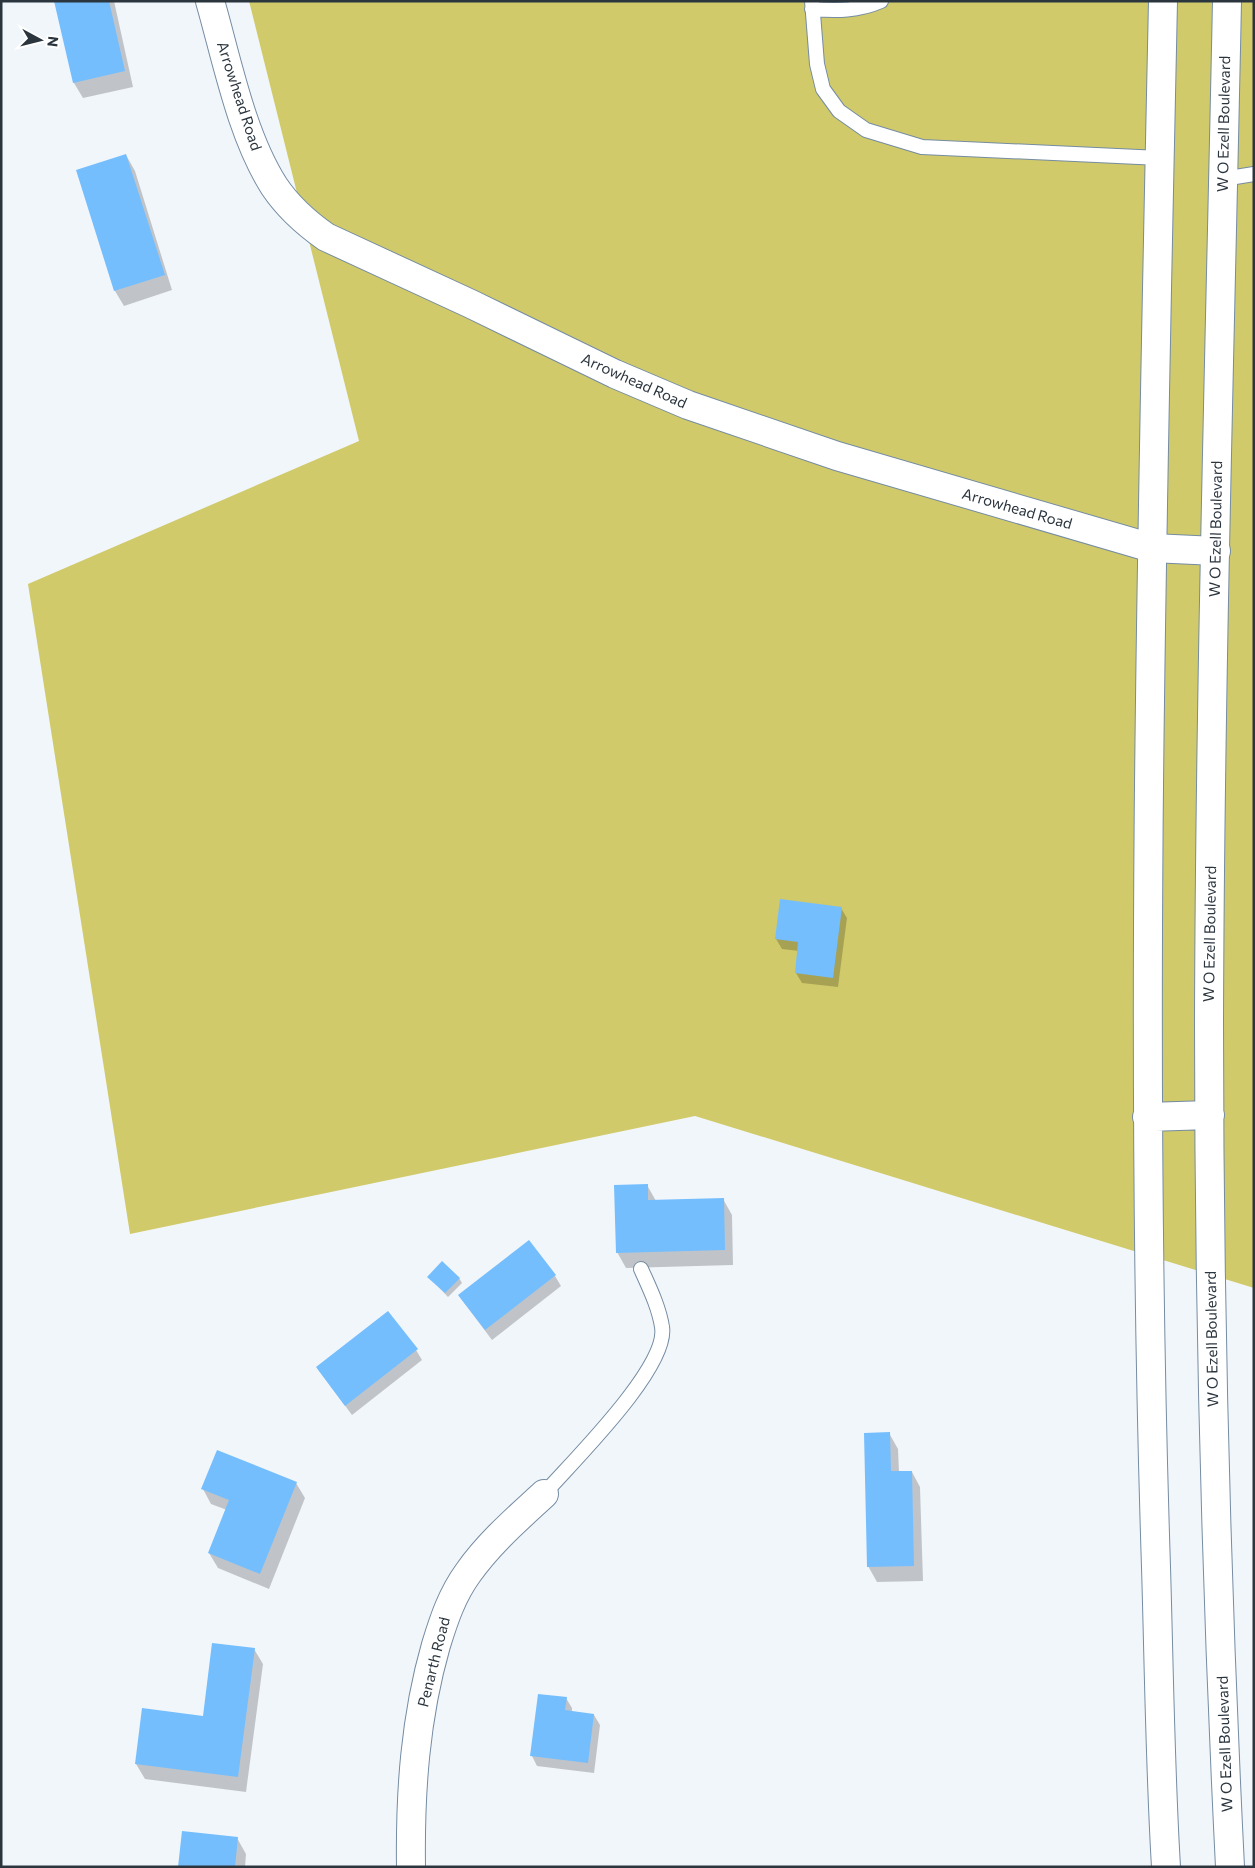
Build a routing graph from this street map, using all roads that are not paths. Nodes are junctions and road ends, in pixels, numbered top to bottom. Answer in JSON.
{"nodes":[{"id":1,"x":210,"y":1,"type":"edge"},
{"id":2,"x":881,"y":1,"type":"edge"},
{"id":3,"x":1163,"y":1,"type":"edge"},
{"id":4,"x":1227,"y":1,"type":"edge"},
{"id":5,"x":812,"y":5,"type":"edge"},
{"id":6,"x":1160,"y":158,"type":"junction"},
{"id":7,"x":1254,"y":174,"type":"edge"},
{"id":8,"x":1223,"y":179,"type":"junction"},
{"id":9,"x":1152,"y":548,"type":"junction"},
{"id":10,"x":1216,"y":551,"type":"junction"},
{"id":11,"x":1210,"y":1115,"type":"junction"},
{"id":12,"x":1147,"y":1117,"type":"junction"},
{"id":13,"x":641,"y":1269,"type":"dead end"},
{"id":14,"x":544,"y":1494,"type":"joint"},
{"id":15,"x":411,"y":1867,"type":"edge"},
{"id":16,"x":1166,"y":1867,"type":"edge"},
{"id":17,"x":1230,"y":1867,"type":"edge"}],
"edges":[{"from":1,"to":9,"type":"main road","name":"Arrowhead Road"},
{"from":2,"to":5,"type":"lane"},
{"from":3,"to":6,"type":"main road"},
{"from":4,"to":8,"type":"main road","name":"W O Ezell Boulevard"},
{"from":5,"to":6,"type":"lane"},
{"from":6,"to":9,"type":"main road"},
{"from":7,"to":8,"type":"lane"},
{"from":8,"to":10,"type":"main road","name":"W O Ezell Boulevard"},
{"from":9,"to":10,"type":"main road","name":"Arrowhead Road"},
{"from":9,"to":12,"type":"main road"},
{"from":10,"to":11,"type":"main road","name":"W O Ezell Boulevard"},
{"from":11,"to":12,"type":"main road"},
{"from":11,"to":17,"type":"main road","name":"W O Ezell Boulevard"},
{"from":12,"to":16,"type":"main road"},
{"from":13,"to":14,"type":"lane"},
{"from":14,"to":15,"type":"main road","name":"Penarth Road"}]}
